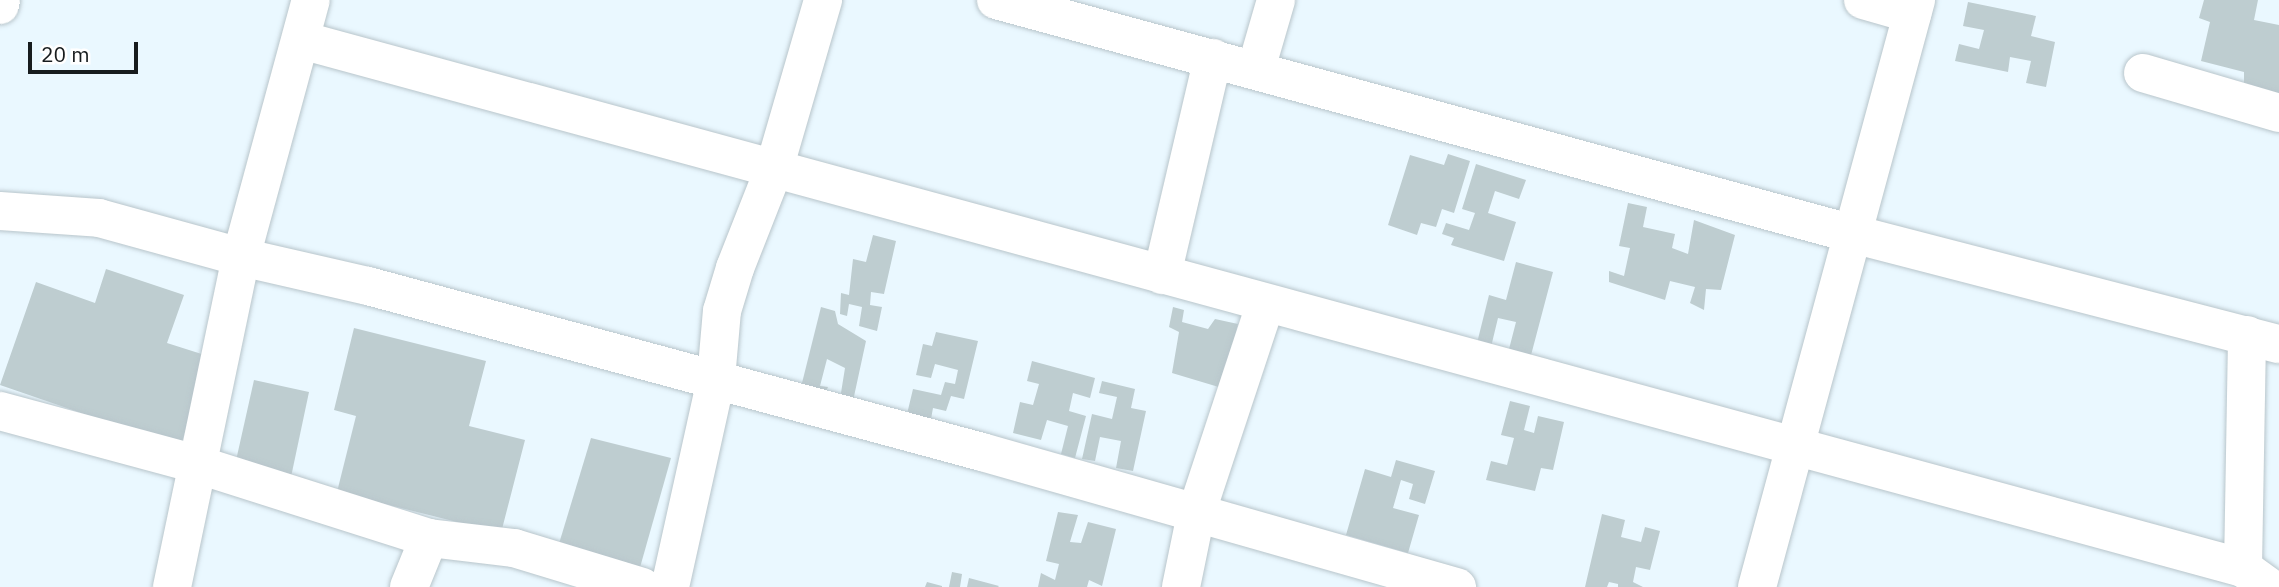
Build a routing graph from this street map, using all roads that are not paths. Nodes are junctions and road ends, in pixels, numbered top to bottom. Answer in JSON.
{"nodes":[{"id":1,"x":311,"y":0,"type":"edge"},
{"id":2,"x":823,"y":0,"type":"edge"},
{"id":3,"x":996,"y":0,"type":"edge"},
{"id":4,"x":1276,"y":0,"type":"edge"},
{"id":5,"x":1863,"y":0,"type":"edge"},
{"id":6,"x":1051,"y":7,"type":"edge"},
{"id":7,"x":1914,"y":7,"type":"edge"},
{"id":8,"x":301,"y":40,"type":"junction"},
{"id":9,"x":1213,"y":58,"type":"junction"},
{"id":10,"x":1256,"y":69,"type":"junction"},
{"id":11,"x":2143,"y":73,"type":"dead end"},
{"id":12,"x":2279,"y":113,"type":"edge"},
{"id":13,"x":774,"y":169,"type":"junction"},
{"id":14,"x":0,"y":211,"type":"edge"},
{"id":15,"x":1853,"y":234,"type":"junction"},
{"id":16,"x":241,"y":257,"type":"junction"},
{"id":17,"x":1162,"y":275,"type":"junction"},
{"id":18,"x":1265,"y":305,"type":"junction"},
{"id":19,"x":2263,"y":339,"type":"edge"},
{"id":20,"x":716,"y":379,"type":"junction"},
{"id":21,"x":0,"y":411,"type":"edge"},
{"id":22,"x":1795,"y":447,"type":"junction"},
{"id":23,"x":197,"y":464,"type":"junction"},
{"id":24,"x":1196,"y":514,"type":"junction"},
{"id":25,"x":429,"y":538,"type":"junction"},
{"id":26,"x":2256,"y":578,"type":"edge"},
{"id":27,"x":627,"y":585,"type":"edge"},
{"id":28,"x":172,"y":587,"type":"edge"},
{"id":29,"x":409,"y":587,"type":"edge"},
{"id":30,"x":670,"y":587,"type":"edge"},
{"id":31,"x":1181,"y":587,"type":"edge"},
{"id":32,"x":1457,"y":587,"type":"edge"},
{"id":33,"x":1757,"y":587,"type":"edge"}],
"edges":[{"from":1,"to":8,"type":"street"},
{"from":2,"to":13,"type":"street"},
{"from":3,"to":6,"type":"street"},
{"from":4,"to":10,"type":"street"},
{"from":5,"to":7,"type":"street"},
{"from":6,"to":9,"type":"street"},
{"from":7,"to":15,"type":"street"},
{"from":8,"to":13,"type":"street"},
{"from":8,"to":16,"type":"street"},
{"from":9,"to":10,"type":"street"},
{"from":9,"to":17,"type":"street"},
{"from":10,"to":15,"type":"street"},
{"from":11,"to":12,"type":"street"},
{"from":13,"to":17,"type":"street"},
{"from":13,"to":20,"type":"street"},
{"from":14,"to":16,"type":"street"},
{"from":15,"to":19,"type":"street"},
{"from":15,"to":22,"type":"street"},
{"from":16,"to":20,"type":"street"},
{"from":16,"to":23,"type":"street"},
{"from":17,"to":18,"type":"street"},
{"from":18,"to":22,"type":"street"},
{"from":18,"to":24,"type":"street"},
{"from":19,"to":26,"type":"street"},
{"from":20,"to":24,"type":"street"},
{"from":20,"to":30,"type":"street"},
{"from":21,"to":23,"type":"street"},
{"from":22,"to":26,"type":"street"},
{"from":22,"to":33,"type":"street"},
{"from":23,"to":25,"type":"street"},
{"from":23,"to":28,"type":"street"},
{"from":24,"to":31,"type":"street"},
{"from":24,"to":32,"type":"street"},
{"from":25,"to":27,"type":"street"},
{"from":25,"to":29,"type":"street"}]}
